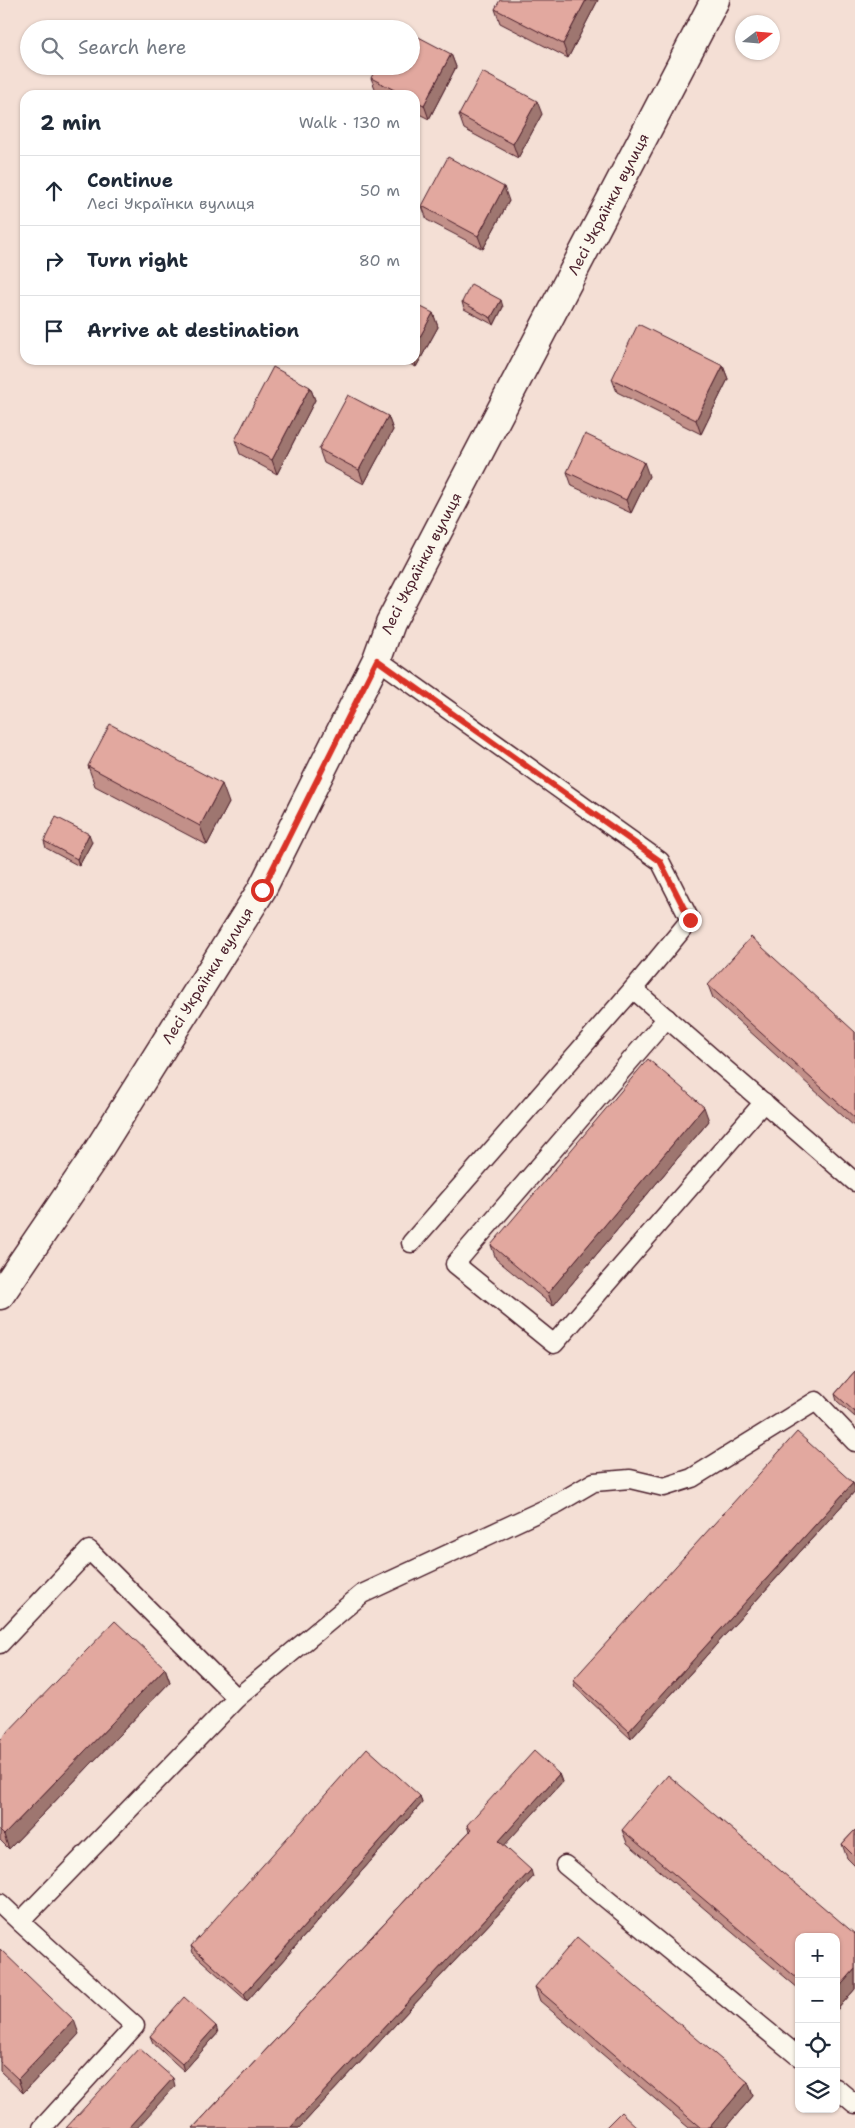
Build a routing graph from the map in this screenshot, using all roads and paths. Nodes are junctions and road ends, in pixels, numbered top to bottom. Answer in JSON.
{"nodes":[{"id":1,"x":715,"y":0,"type":"edge"},
{"id":2,"x":377,"y":660,"type":"junction"},
{"id":3,"x":633,"y":988,"type":"junction"},
{"id":4,"x":667,"y":1018,"type":"junction"},
{"id":5,"x":764,"y":1102,"type":"junction"},
{"id":6,"x":855,"y":1182,"type":"edge"},
{"id":7,"x":411,"y":1243,"type":"dead end"},
{"id":8,"x":0,"y":1295,"type":"edge"},
{"id":9,"x":855,"y":1442,"type":"edge"},
{"id":10,"x":0,"y":1644,"type":"edge"},
{"id":11,"x":237,"y":1698,"type":"junction"},
{"id":12,"x":564,"y":1865,"type":"dead end"},
{"id":13,"x":0,"y":1903,"type":"edge"},
{"id":14,"x":20,"y":1922,"type":"junction"},
{"id":15,"x":795,"y":2054,"type":"edge"},
{"id":16,"x":840,"y":2091,"type":"edge"},
{"id":17,"x":855,"y":2104,"type":"edge"},
{"id":18,"x":42,"y":2128,"type":"edge"}],
"edges":[{"from":1,"to":2,"type":"street","name":"Лесі Українки вулиця"},
{"from":2,"to":3,"type":"lane"},
{"from":2,"to":8,"type":"street","name":"Лесі Українки вулиця"},
{"from":3,"to":4,"type":"lane"},
{"from":3,"to":7,"type":"lane"},
{"from":4,"to":5,"type":"lane"},
{"from":4,"to":5,"type":"lane"},
{"from":5,"to":6,"type":"lane"},
{"from":9,"to":11,"type":"lane"},
{"from":10,"to":11,"type":"lane"},
{"from":11,"to":14,"type":"lane"},
{"from":12,"to":15,"type":"lane"},
{"from":13,"to":14,"type":"lane"},
{"from":14,"to":18,"type":"lane"},
{"from":16,"to":17,"type":"lane"}]}
